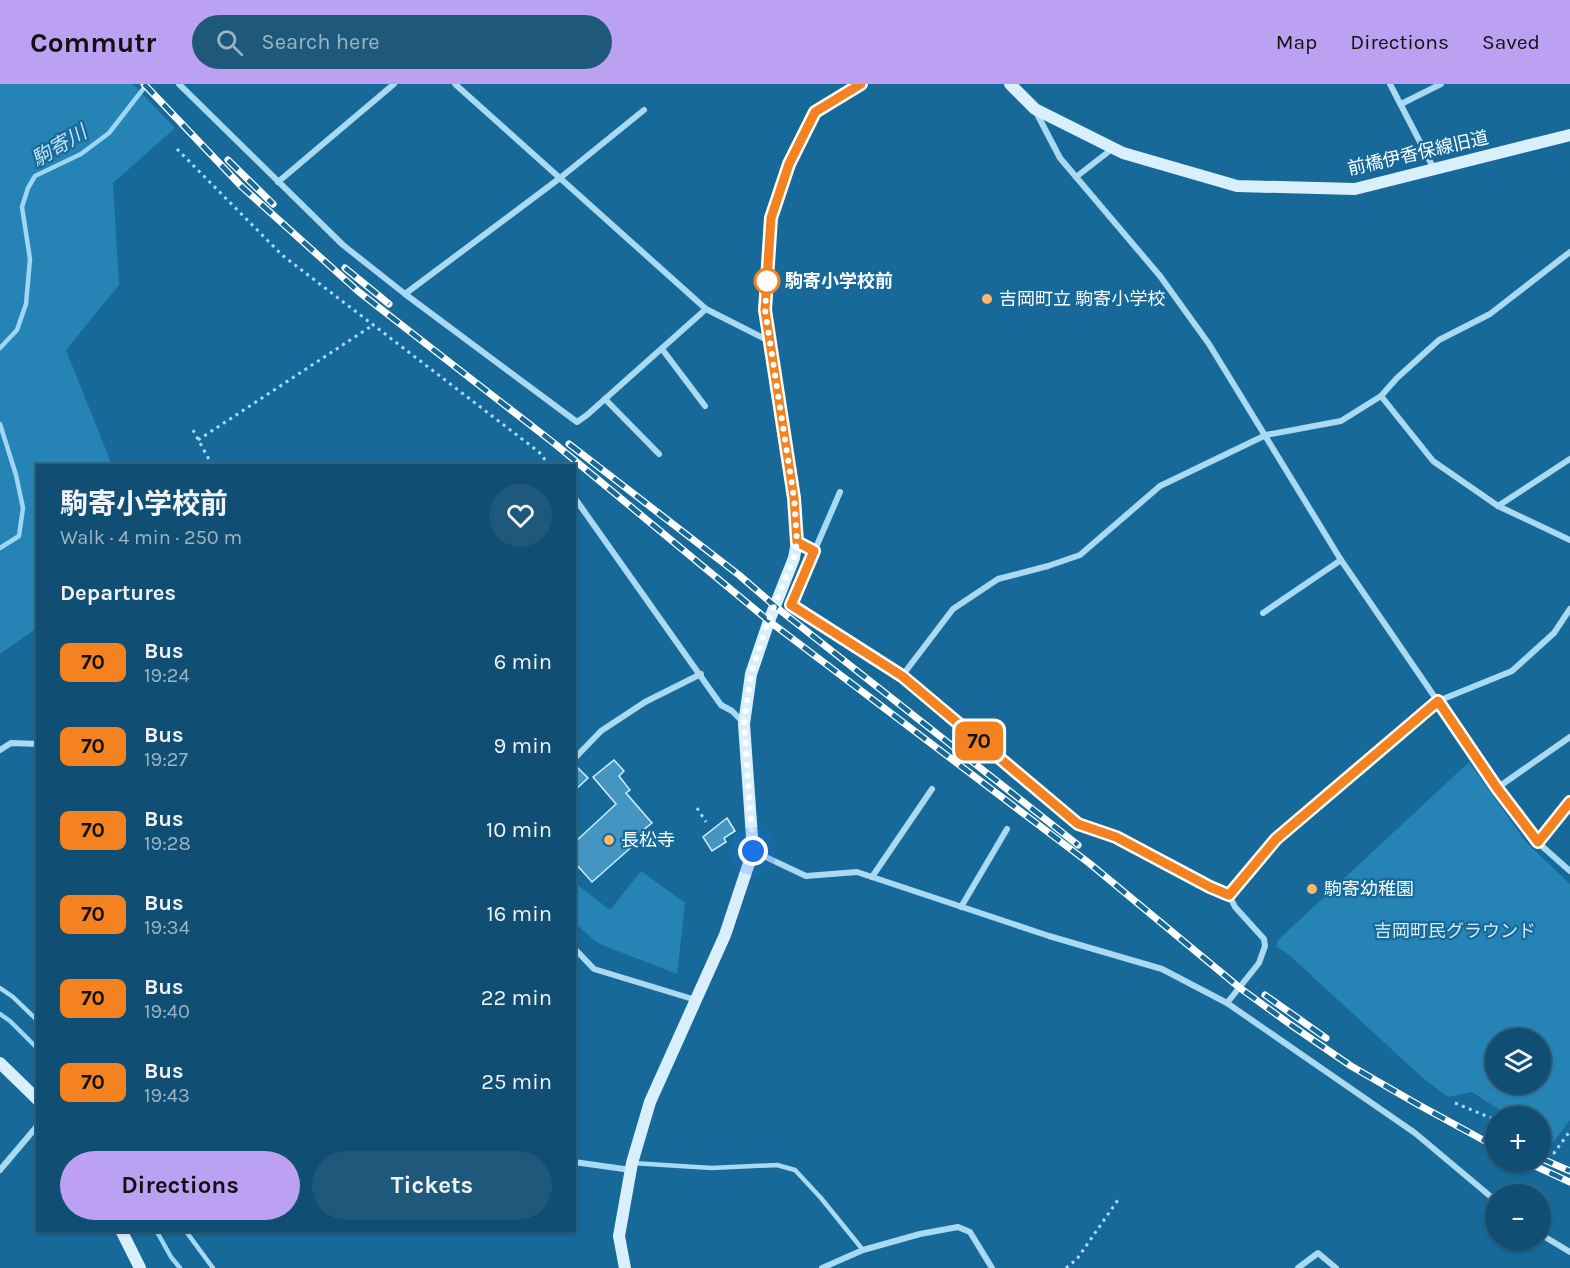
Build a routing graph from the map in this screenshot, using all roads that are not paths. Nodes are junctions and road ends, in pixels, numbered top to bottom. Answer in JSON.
{"nodes":[{"id":1,"x":179,"y":84,"type":"edge"},
{"id":2,"x":394,"y":84,"type":"edge"},
{"id":3,"x":455,"y":84,"type":"edge"},
{"id":4,"x":861,"y":84,"type":"edge"},
{"id":5,"x":1010,"y":84,"type":"edge"},
{"id":6,"x":1390,"y":84,"type":"edge"},
{"id":7,"x":1441,"y":84,"type":"edge"},
{"id":8,"x":1401,"y":104,"type":"junction"},
{"id":9,"x":1035,"y":109,"type":"junction"},
{"id":10,"x":644,"y":110,"type":"dead end"},
{"id":11,"x":1570,"y":135,"type":"edge"},
{"id":12,"x":1113,"y":148,"type":"junction"},
{"id":13,"x":1434,"y":169,"type":"junction"},
{"id":14,"x":1076,"y":177,"type":"junction"},
{"id":15,"x":560,"y":178,"type":"junction"},
{"id":16,"x":278,"y":182,"type":"junction"},
{"id":17,"x":1570,"y":252,"type":"edge"},
{"id":18,"x":405,"y":294,"type":"junction"},
{"id":19,"x":706,"y":309,"type":"junction"},
{"id":20,"x":769,"y":341,"type":"junction"},
{"id":21,"x":662,"y":349,"type":"junction"},
{"id":22,"x":1381,"y":396,"type":"junction"},
{"id":23,"x":605,"y":399,"type":"junction"},
{"id":24,"x":705,"y":406,"type":"dead end"},
{"id":25,"x":1266,"y":435,"type":"junction"},
{"id":26,"x":659,"y":454,"type":"dead end"},
{"id":27,"x":1570,"y":459,"type":"edge"},
{"id":28,"x":840,"y":492,"type":"dead end"},
{"id":29,"x":576,"y":500,"type":"edge"},
{"id":30,"x":1498,"y":506,"type":"junction"},
{"id":31,"x":1570,"y":540,"type":"edge"},
{"id":32,"x":797,"y":542,"type":"junction"},
{"id":33,"x":814,"y":551,"type":"junction"},
{"id":34,"x":1341,"y":560,"type":"junction"},
{"id":35,"x":1570,"y":609,"type":"edge"},
{"id":36,"x":1263,"y":613,"type":"dead end"},
{"id":37,"x":700,"y":674,"type":"junction"},
{"id":38,"x":902,"y":676,"type":"junction"},
{"id":39,"x":1438,"y":701,"type":"junction"},
{"id":40,"x":744,"y":724,"type":"junction"},
{"id":41,"x":1570,"y":737,"type":"edge"},
{"id":42,"x":36,"y":744,"type":"edge"},
{"id":43,"x":0,"y":750,"type":"edge"},
{"id":44,"x":576,"y":757,"type":"edge"},
{"id":45,"x":1497,"y":788,"type":"junction"},
{"id":46,"x":932,"y":789,"type":"dead end"},
{"id":47,"x":1570,"y":802,"type":"edge"},
{"id":48,"x":1007,"y":830,"type":"dead end"},
{"id":49,"x":1538,"y":842,"type":"junction"},
{"id":50,"x":753,"y":851,"type":"junction"},
{"id":51,"x":1570,"y":871,"type":"edge"},
{"id":52,"x":872,"y":877,"type":"junction"},
{"id":53,"x":1229,"y":895,"type":"junction"},
{"id":54,"x":962,"y":907,"type":"junction"},
{"id":55,"x":576,"y":950,"type":"edge"},
{"id":56,"x":0,"y":988,"type":"edge"},
{"id":57,"x":697,"y":1000,"type":"junction"},
{"id":58,"x":1227,"y":1003,"type":"junction"},
{"id":59,"x":36,"y":1019,"type":"edge"},
{"id":60,"x":0,"y":1063,"type":"edge"},
{"id":61,"x":36,"y":1098,"type":"edge"},
{"id":62,"x":36,"y":1127,"type":"edge"},
{"id":63,"x":576,"y":1162,"type":"edge"},
{"id":64,"x":632,"y":1166,"type":"junction"},
{"id":65,"x":0,"y":1170,"type":"edge"},
{"id":66,"x":1485,"y":1192,"type":"edge"},
{"id":67,"x":122,"y":1232,"type":"edge"},
{"id":68,"x":187,"y":1232,"type":"edge"},
{"id":69,"x":1551,"y":1241,"type":"edge"},
{"id":70,"x":863,"y":1250,"type":"junction"},
{"id":71,"x":1570,"y":1252,"type":"edge"},
{"id":72,"x":140,"y":1268,"type":"edge"},
{"id":73,"x":213,"y":1268,"type":"edge"},
{"id":74,"x":625,"y":1268,"type":"edge"},
{"id":75,"x":822,"y":1268,"type":"edge"},
{"id":76,"x":992,"y":1268,"type":"edge"},
{"id":77,"x":1298,"y":1268,"type":"edge"},
{"id":78,"x":1336,"y":1268,"type":"edge"}],
"edges":[{"from":1,"to":16,"type":"street"},
{"from":2,"to":16,"type":"street"},
{"from":3,"to":15,"type":"street"},
{"from":4,"to":20,"type":"street"},
{"from":5,"to":9,"type":"street","name":"前橋伊香保線旧道"},
{"from":6,"to":8,"type":"street"},
{"from":7,"to":8,"type":"street"},
{"from":8,"to":13,"type":"street"},
{"from":9,"to":12,"type":"street","name":"前橋伊香保線旧道"},
{"from":9,"to":14,"type":"street"},
{"from":10,"to":15,"type":"street"},
{"from":11,"to":13,"type":"street","name":"前橋伊香保線旧道"},
{"from":12,"to":13,"type":"street","name":"前橋伊香保線旧道"},
{"from":12,"to":14,"type":"street"},
{"from":14,"to":25,"type":"street"},
{"from":15,"to":18,"type":"street"},
{"from":15,"to":19,"type":"street"},
{"from":16,"to":18,"type":"street"},
{"from":17,"to":22,"type":"street"},
{"from":18,"to":23,"type":"street"},
{"from":19,"to":20,"type":"street"},
{"from":19,"to":21,"type":"street"},
{"from":20,"to":32,"type":"street"},
{"from":21,"to":23,"type":"street"},
{"from":21,"to":24,"type":"street"},
{"from":22,"to":25,"type":"street"},
{"from":22,"to":30,"type":"street"},
{"from":23,"to":26,"type":"street"},
{"from":25,"to":34,"type":"street"},
{"from":25,"to":38,"type":"street"},
{"from":27,"to":30,"type":"street"},
{"from":28,"to":33,"type":"street"},
{"from":29,"to":37,"type":"street"},
{"from":30,"to":31,"type":"street"},
{"from":32,"to":33,"type":"street"},
{"from":32,"to":40,"type":"street"},
{"from":33,"to":38,"type":"street"},
{"from":34,"to":36,"type":"street"},
{"from":34,"to":39,"type":"street"},
{"from":35,"to":39,"type":"street"},
{"from":37,"to":40,"type":"street"},
{"from":37,"to":44,"type":"street"},
{"from":38,"to":53,"type":"street"},
{"from":39,"to":45,"type":"street"},
{"from":39,"to":53,"type":"street"},
{"from":40,"to":50,"type":"street"},
{"from":41,"to":45,"type":"street"},
{"from":42,"to":43,"type":"street"},
{"from":45,"to":49,"type":"street"},
{"from":46,"to":52,"type":"street"},
{"from":47,"to":49,"type":"street"},
{"from":48,"to":54,"type":"street"},
{"from":49,"to":51,"type":"street"},
{"from":50,"to":52,"type":"street"},
{"from":50,"to":57,"type":"street"},
{"from":52,"to":54,"type":"street"},
{"from":53,"to":58,"type":"street"},
{"from":54,"to":58,"type":"street"},
{"from":55,"to":57,"type":"street"},
{"from":56,"to":59,"type":"lane"},
{"from":57,"to":64,"type":"street"},
{"from":58,"to":66,"type":"street"},
{"from":60,"to":61,"type":"street"},
{"from":62,"to":65,"type":"street"},
{"from":63,"to":64,"type":"street"},
{"from":64,"to":70,"type":"lane"},
{"from":64,"to":74,"type":"street"},
{"from":67,"to":72,"type":"street"},
{"from":68,"to":73,"type":"lane"},
{"from":69,"to":71,"type":"street"},
{"from":70,"to":75,"type":"street"},
{"from":70,"to":76,"type":"street"},
{"from":77,"to":78,"type":"street"}]}
